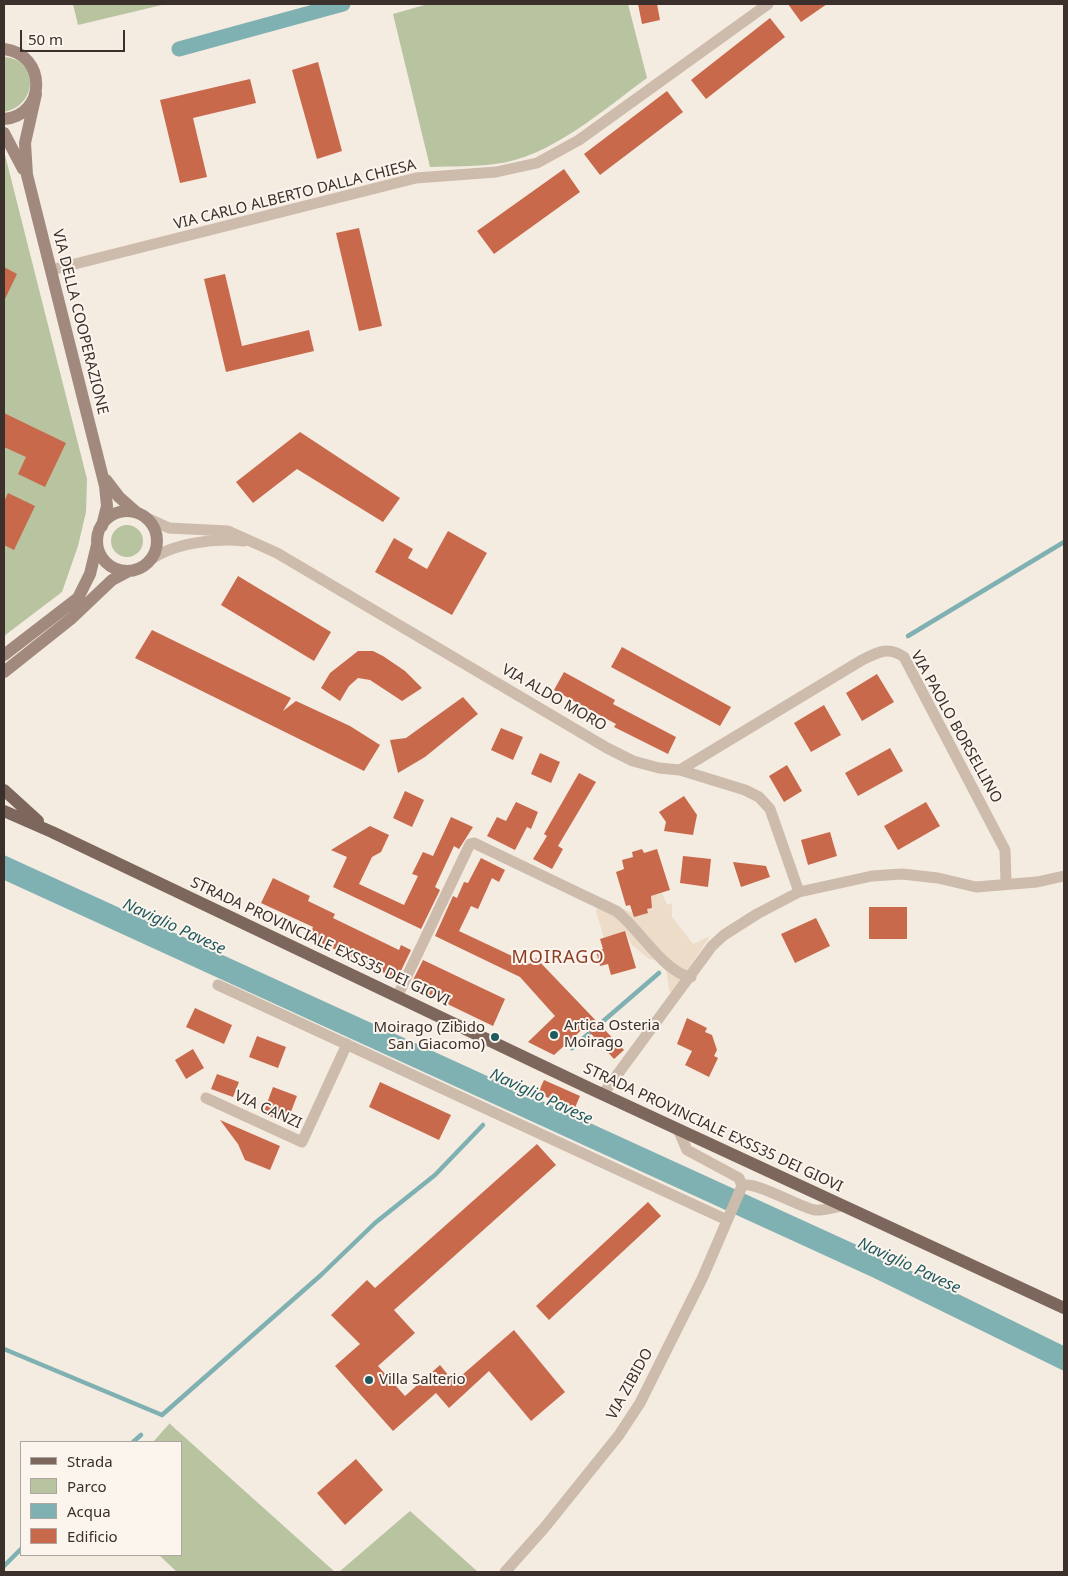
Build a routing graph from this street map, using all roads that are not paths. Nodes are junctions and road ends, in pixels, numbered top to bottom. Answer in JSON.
{"nodes":[{"id":1,"x":768,"y":4,"type":"edge"},
{"id":2,"x":4,"y":49,"type":"edge"},
{"id":3,"x":36,"y":94,"type":"junction"},
{"id":4,"x":4,"y":119,"type":"edge"},
{"id":5,"x":4,"y":133,"type":"edge"},
{"id":6,"x":27,"y":176,"type":"junction"},
{"id":7,"x":51,"y":270,"type":"junction"},
{"id":8,"x":103,"y":475,"type":"junction"},
{"id":9,"x":142,"y":515,"type":"junction"},
{"id":10,"x":102,"y":526,"type":"junction"},
{"id":11,"x":98,"y":540,"type":"junction"},
{"id":12,"x":256,"y":542,"type":"junction"},
{"id":13,"x":148,"y":562,"type":"junction"},
{"id":14,"x":132,"y":570,"type":"junction"},
{"id":15,"x":4,"y":655,"type":"edge"},
{"id":16,"x":4,"y":672,"type":"edge"},
{"id":17,"x":680,"y":770,"type":"junction"},
{"id":18,"x":4,"y":790,"type":"edge"},
{"id":19,"x":4,"y":811,"type":"edge"},
{"id":20,"x":52,"y":832,"type":"junction"},
{"id":21,"x":1064,"y":876,"type":"edge"},
{"id":22,"x":1006,"y":883,"type":"junction"},
{"id":23,"x":799,"y":892,"type":"junction"},
{"id":24,"x":691,"y":977,"type":"junction"},
{"id":25,"x":218,"y":985,"type":"dead end"},
{"id":26,"x":397,"y":997,"type":"junction"},
{"id":27,"x":346,"y":1044,"type":"junction"},
{"id":28,"x":603,"y":1094,"type":"junction"},
{"id":29,"x":206,"y":1098,"type":"dead end"},
{"id":30,"x":678,"y":1129,"type":"junction"},
{"id":31,"x":742,"y":1186,"type":"junction"},
{"id":32,"x":842,"y":1206,"type":"junction"},
{"id":33,"x":727,"y":1220,"type":"junction"},
{"id":34,"x":1064,"y":1308,"type":"edge"},
{"id":35,"x":505,"y":1572,"type":"edge"}],
"edges":[{"from":1,"to":7,"type":"street","name":"VIA CARLO ALBERTO DALLA CHIESA"},
{"from":2,"to":3,"type":"street","name":"VIA DELLA COOPERAZIONE"},
{"from":3,"to":4,"type":"street"},
{"from":3,"to":6,"type":"street","name":"VIA DELLA COOPERAZIONE"},
{"from":5,"to":6,"type":"street","name":"VIA DELLA COOPERAZIONE"},
{"from":6,"to":7,"type":"street","name":"VIA DELLA COOPERAZIONE"},
{"from":7,"to":8,"type":"street","name":"VIA DELLA COOPERAZIONE"},
{"from":8,"to":9,"type":"street","name":"VIA DELLA COOPERAZIONE"},
{"from":8,"to":10,"type":"street","name":"VIA DELLA COOPERAZIONE"},
{"from":9,"to":10,"type":"street"},
{"from":9,"to":12,"type":"street","name":"VIA ALDO MORO"},
{"from":9,"to":13,"type":"street"},
{"from":10,"to":11,"type":"street"},
{"from":11,"to":14,"type":"street"},
{"from":11,"to":15,"type":"street"},
{"from":12,"to":13,"type":"street","name":"VIA ALDO MORO"},
{"from":12,"to":17,"type":"street","name":"VIA ALDO MORO"},
{"from":13,"to":14,"type":"street"},
{"from":14,"to":16,"type":"street"},
{"from":17,"to":22,"type":"street","name":"VIA PAOLO BORSELLINO"},
{"from":17,"to":23,"type":"street","name":"VIA ALDO MORO"},
{"from":18,"to":20,"type":"main road"},
{"from":19,"to":20,"type":"main road"},
{"from":20,"to":26,"type":"main road","name":"STRADA PROVINCIALE EXSS35 DEI GIOVI"},
{"from":21,"to":22,"type":"street"},
{"from":22,"to":23,"type":"street"},
{"from":23,"to":24,"type":"street"},
{"from":24,"to":26,"type":"street"},
{"from":24,"to":28,"type":"street"},
{"from":25,"to":27,"type":"street"},
{"from":26,"to":28,"type":"main road","name":"STRADA PROVINCIALE EXSS35 DEI GIOVI"},
{"from":27,"to":29,"type":"street","name":"VIA CANZI"},
{"from":27,"to":33,"type":"street"},
{"from":28,"to":30,"type":"main road","name":"STRADA PROVINCIALE EXSS35 DEI GIOVI"},
{"from":30,"to":31,"type":"street"},
{"from":30,"to":32,"type":"main road","name":"STRADA PROVINCIALE EXSS35 DEI GIOVI"},
{"from":31,"to":32,"type":"street"},
{"from":31,"to":33,"type":"street","name":"VIA ZIBIDO"},
{"from":32,"to":34,"type":"main road","name":"STRADA PROVINCIALE EXSS35 DEI GIOVI"},
{"from":33,"to":35,"type":"street","name":"VIA ZIBIDO"}]}
